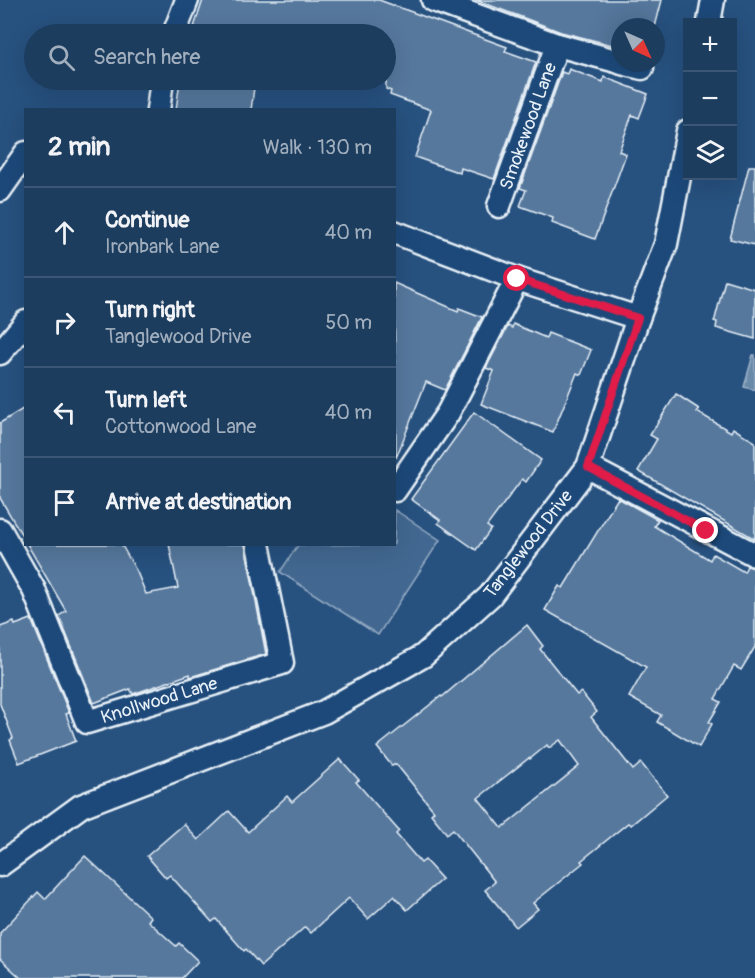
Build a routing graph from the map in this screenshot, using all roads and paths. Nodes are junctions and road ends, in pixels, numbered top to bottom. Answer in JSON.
{"nodes":[{"id":1,"x":187,"y":0,"type":"edge"},
{"id":2,"x":433,"y":0,"type":"edge"},
{"id":3,"x":713,"y":0,"type":"edge"},
{"id":4,"x":710,"y":18,"type":"edge"},
{"id":5,"x":178,"y":24,"type":"edge"},
{"id":6,"x":556,"y":45,"type":"junction"},
{"id":7,"x":611,"y":60,"type":"edge"},
{"id":8,"x":161,"y":90,"type":"edge"},
{"id":9,"x":158,"y":108,"type":"edge"},
{"id":10,"x":683,"y":153,"type":"edge"},
{"id":11,"x":24,"y":156,"type":"edge"},
{"id":12,"x":0,"y":190,"type":"edge"},
{"id":13,"x":500,"y":206,"type":"dead end"},
{"id":14,"x":396,"y":233,"type":"edge"},
{"id":15,"x":517,"y":279,"type":"junction"},
{"id":16,"x":638,"y":318,"type":"junction"},
{"id":17,"x":24,"y":324,"type":"edge"},
{"id":18,"x":0,"y":353,"type":"edge"},
{"id":19,"x":588,"y":467,"type":"junction"},
{"id":20,"x":396,"y":489,"type":"edge"},
{"id":21,"x":0,"y":530,"type":"edge"},
{"id":22,"x":258,"y":546,"type":"edge"},
{"id":23,"x":755,"y":555,"type":"edge"},
{"id":24,"x":0,"y":865,"type":"edge"}],
"edges":[{"from":1,"to":5,"type":"street"},
{"from":2,"to":6,"type":"street","name":"Smokewood Lane"},
{"from":3,"to":4,"type":"street"},
{"from":6,"to":7,"type":"street","name":"Smokewood Lane"},
{"from":6,"to":13,"type":"street","name":"Smokewood Lane"},
{"from":8,"to":9,"type":"street"},
{"from":10,"to":16,"type":"street","name":"Tanglewood Drive"},
{"from":11,"to":12,"type":"street"},
{"from":14,"to":15,"type":"street"},
{"from":15,"to":16,"type":"street"},
{"from":15,"to":20,"type":"street"},
{"from":16,"to":19,"type":"street","name":"Tanglewood Drive"},
{"from":17,"to":18,"type":"street"},
{"from":19,"to":23,"type":"street"},
{"from":19,"to":24,"type":"street","name":"Tanglewood Drive"},
{"from":21,"to":22,"type":"street","name":"Knollwood Lane"}]}
